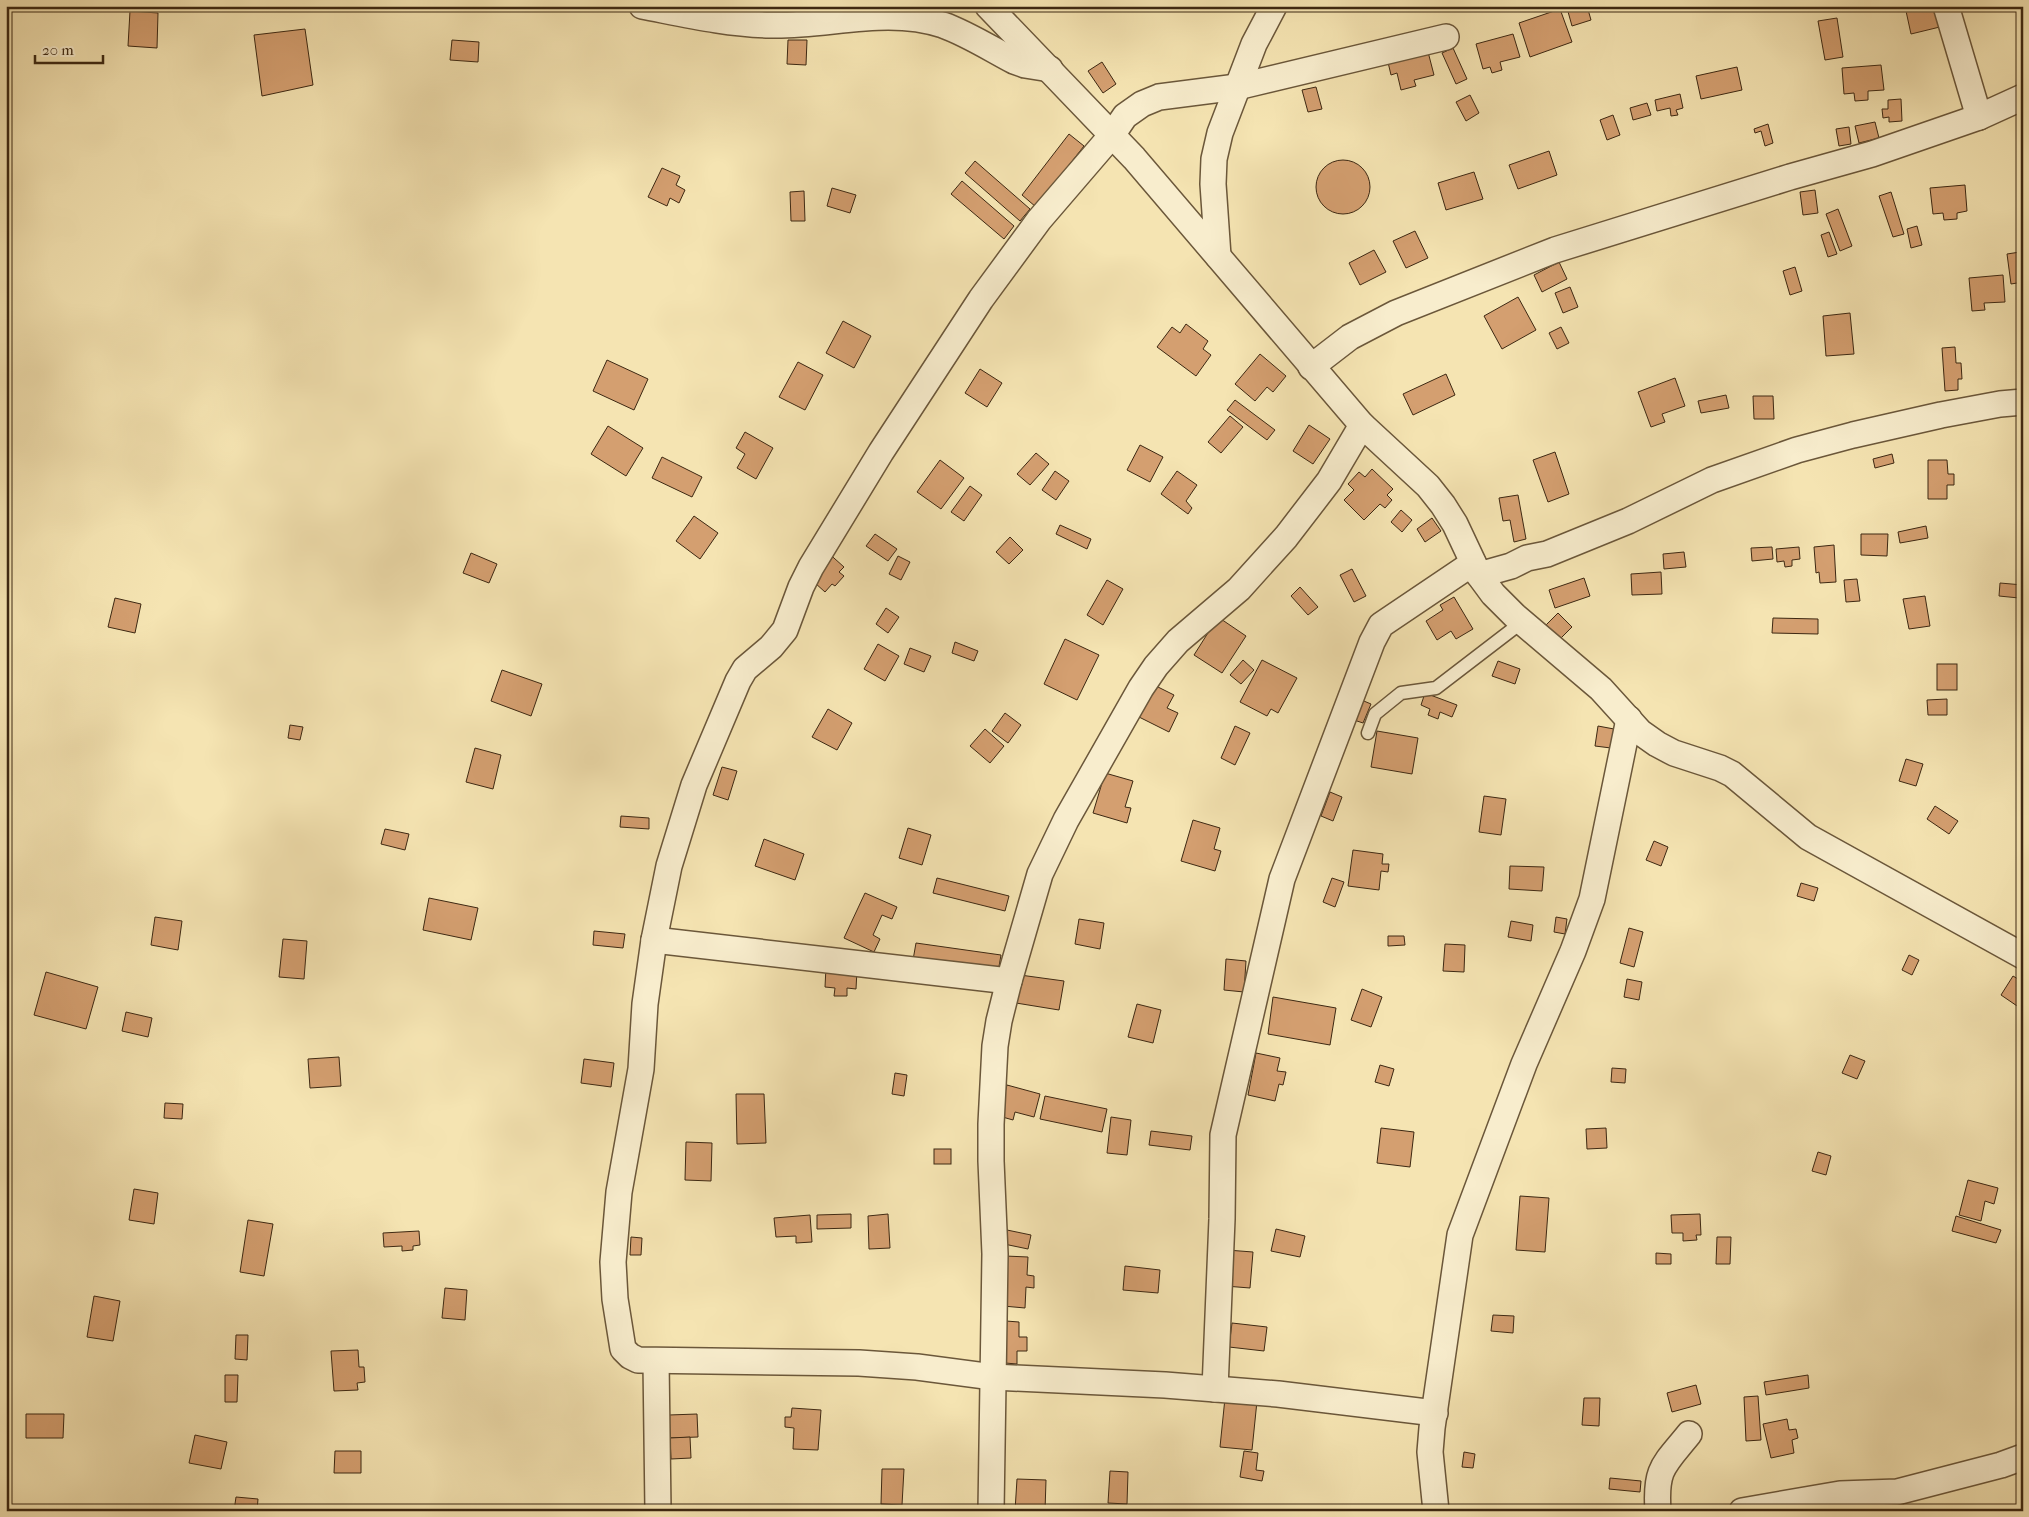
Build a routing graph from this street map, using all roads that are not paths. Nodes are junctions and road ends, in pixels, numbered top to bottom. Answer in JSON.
{"nodes":[{"id":1,"x":642,"y":6,"type":"edge"},
{"id":2,"x":988,"y":6,"type":"edge"},
{"id":3,"x":1274,"y":6,"type":"edge"},
{"id":4,"x":1946,"y":6,"type":"edge"},
{"id":5,"x":1446,"y":37,"type":"dead end"},
{"id":6,"x":1050,"y":69,"type":"junction"},
{"id":7,"x":1237,"y":87,"type":"junction"},
{"id":8,"x":2023,"y":98,"type":"edge"},
{"id":9,"x":1979,"y":117,"type":"junction"},
{"id":10,"x":1112,"y":135,"type":"junction"},
{"id":11,"x":1218,"y":256,"type":"junction"},
{"id":12,"x":1311,"y":367,"type":"junction"},
{"id":13,"x":2023,"y":402,"type":"edge"},
{"id":14,"x":1362,"y":425,"type":"junction"},
{"id":15,"x":1476,"y":569,"type":"junction"},
{"id":16,"x":1522,"y":622,"type":"junction"},
{"id":17,"x":1629,"y":719,"type":"junction"},
{"id":18,"x":1368,"y":733,"type":"dead end"},
{"id":19,"x":654,"y":940,"type":"junction"},
{"id":20,"x":2023,"y":956,"type":"edge"},
{"id":21,"x":1009,"y":981,"type":"junction"},
{"id":22,"x":656,"y":1361,"type":"junction"},
{"id":23,"x":994,"y":1377,"type":"junction"},
{"id":24,"x":1215,"y":1389,"type":"junction"},
{"id":25,"x":1435,"y":1413,"type":"junction"},
{"id":26,"x":1689,"y":1434,"type":"dead end"},
{"id":27,"x":2023,"y":1457,"type":"edge"},
{"id":28,"x":658,"y":1511,"type":"edge"},
{"id":29,"x":992,"y":1511,"type":"edge"},
{"id":30,"x":1436,"y":1511,"type":"edge"},
{"id":31,"x":1658,"y":1511,"type":"edge"},
{"id":32,"x":1742,"y":1511,"type":"edge"}],
"edges":[{"from":1,"to":6,"type":"street"},
{"from":2,"to":6,"type":"street"},
{"from":3,"to":7,"type":"street"},
{"from":4,"to":9,"type":"street"},
{"from":5,"to":7,"type":"street"},
{"from":6,"to":10,"type":"street"},
{"from":7,"to":10,"type":"street"},
{"from":7,"to":11,"type":"street"},
{"from":8,"to":9,"type":"street"},
{"from":9,"to":12,"type":"street"},
{"from":10,"to":11,"type":"street"},
{"from":10,"to":19,"type":"street"},
{"from":11,"to":12,"type":"street"},
{"from":12,"to":14,"type":"street"},
{"from":13,"to":15,"type":"street"},
{"from":14,"to":15,"type":"street"},
{"from":14,"to":21,"type":"street"},
{"from":15,"to":16,"type":"street"},
{"from":15,"to":24,"type":"street"},
{"from":16,"to":17,"type":"street"},
{"from":16,"to":18,"type":"lane"},
{"from":17,"to":20,"type":"street"},
{"from":17,"to":25,"type":"street"},
{"from":19,"to":21,"type":"street"},
{"from":19,"to":22,"type":"street"},
{"from":21,"to":23,"type":"street"},
{"from":22,"to":23,"type":"street"},
{"from":22,"to":28,"type":"street"},
{"from":23,"to":24,"type":"street"},
{"from":23,"to":29,"type":"street"},
{"from":24,"to":25,"type":"street"},
{"from":25,"to":30,"type":"street"},
{"from":26,"to":31,"type":"street"},
{"from":27,"to":32,"type":"street"}]}
